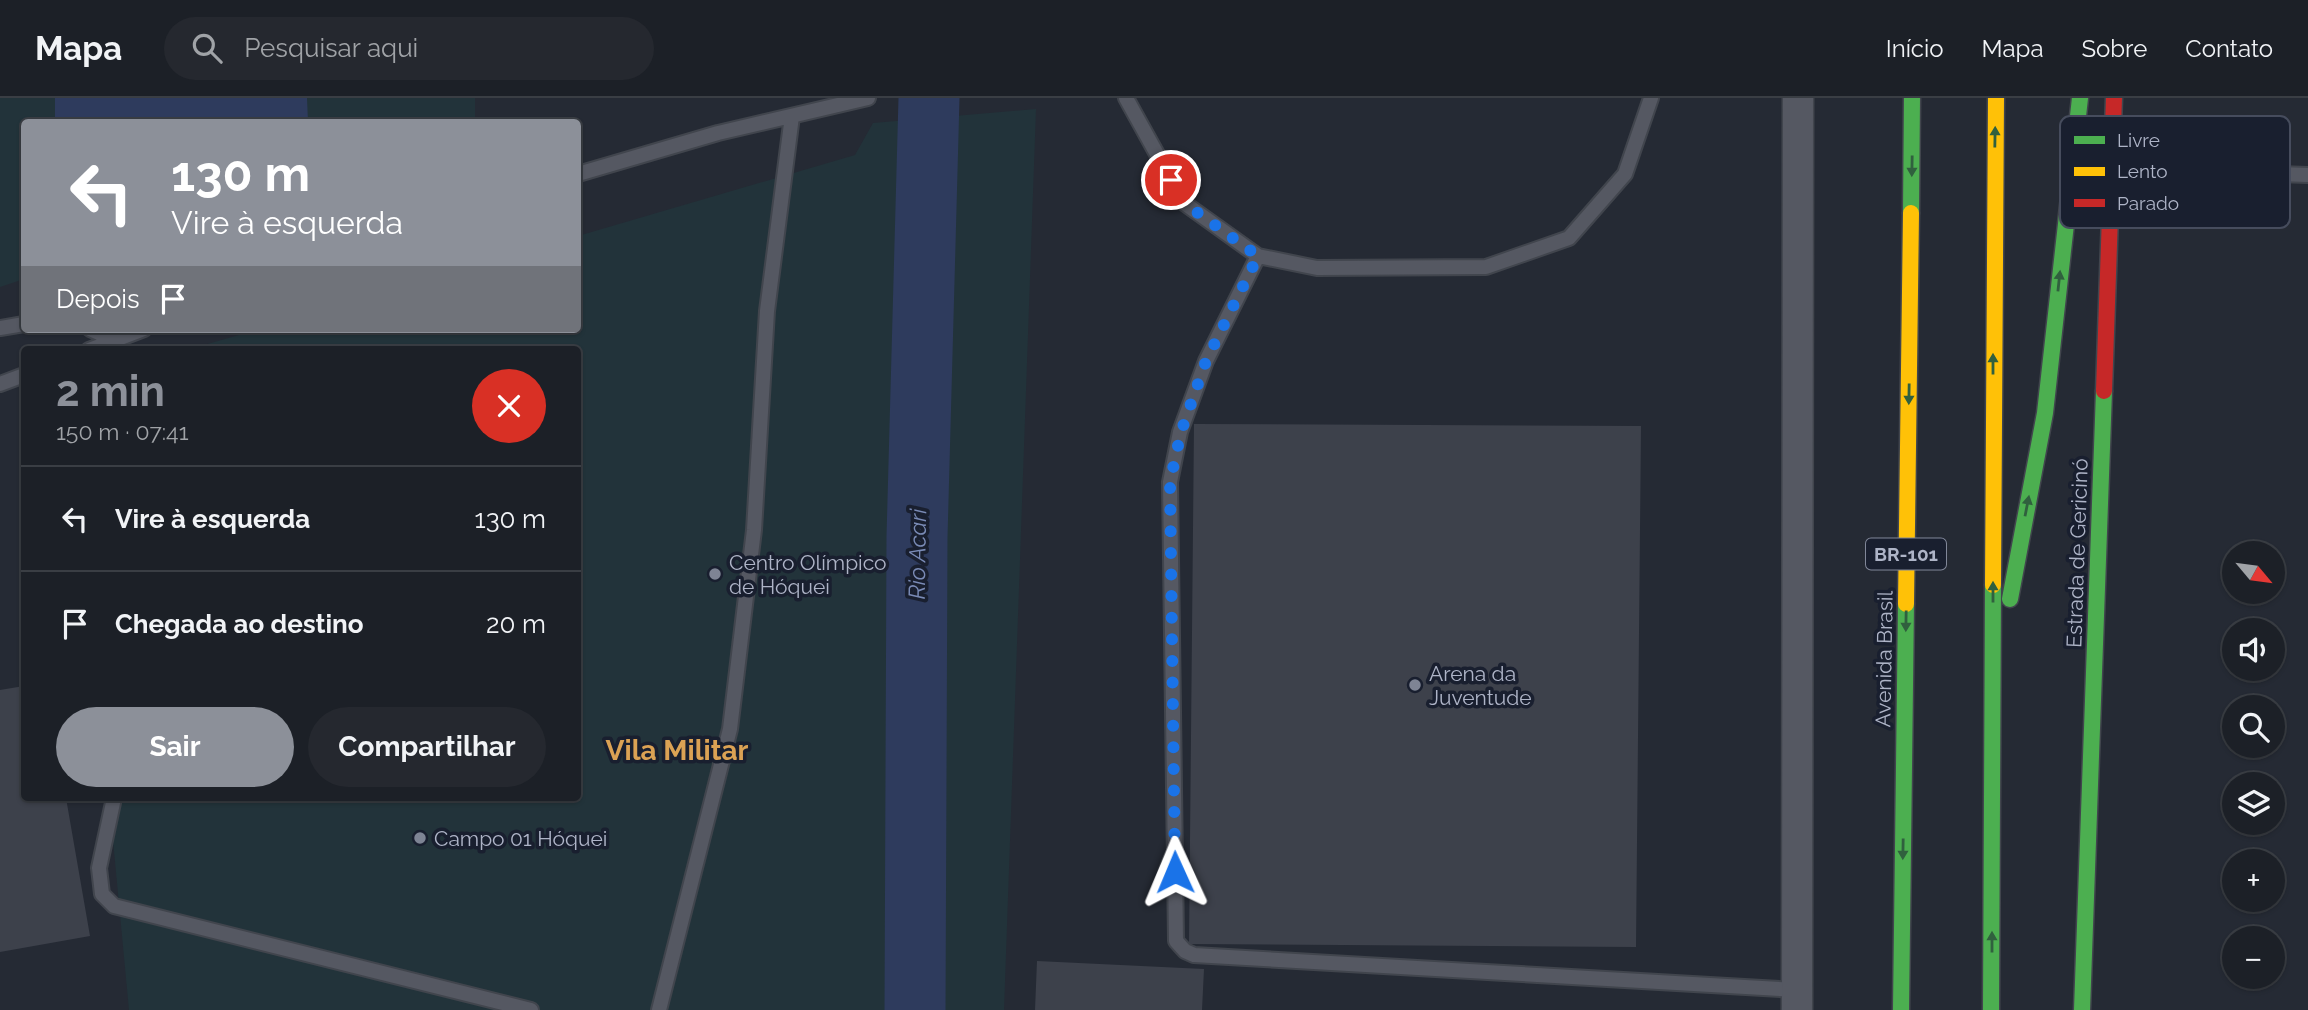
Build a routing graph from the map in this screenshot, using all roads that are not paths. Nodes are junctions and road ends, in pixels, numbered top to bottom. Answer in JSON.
{"nodes":[{"id":1,"x":868,"y":98,"type":"edge"},
{"id":2,"x":1126,"y":98,"type":"edge"},
{"id":3,"x":1651,"y":98,"type":"edge"},
{"id":4,"x":1798,"y":98,"type":"edge"},
{"id":5,"x":1912,"y":98,"type":"edge"},
{"id":6,"x":1996,"y":98,"type":"edge"},
{"id":7,"x":2080,"y":98,"type":"edge"},
{"id":8,"x":2114,"y":98,"type":"edge"},
{"id":9,"x":792,"y":116,"type":"junction"},
{"id":10,"x":2078,"y":116,"type":"edge"},
{"id":11,"x":2113,"y":116,"type":"edge"},
{"id":12,"x":581,"y":173,"type":"edge"},
{"id":13,"x":2290,"y":174,"type":"edge"},
{"id":14,"x":2308,"y":175,"type":"edge"},
{"id":15,"x":2066,"y":228,"type":"edge"},
{"id":16,"x":2110,"y":228,"type":"edge"},
{"id":17,"x":1258,"y":256,"type":"junction"},
{"id":18,"x":21,"y":324,"type":"edge"},
{"id":19,"x":0,"y":328,"type":"edge"},
{"id":20,"x":97,"y":333,"type":"edge"},
{"id":21,"x":137,"y":333,"type":"edge"},
{"id":22,"x":117,"y":345,"type":"edge"},
{"id":23,"x":21,"y":376,"type":"edge"},
{"id":24,"x":0,"y":384,"type":"edge"},
{"id":25,"x":1993,"y":694,"type":"junction"},
{"id":26,"x":113,"y":801,"type":"edge"},
{"id":27,"x":1797,"y":1000,"type":"edge"},
{"id":28,"x":531,"y":1010,"type":"edge"},
{"id":29,"x":659,"y":1010,"type":"edge"},
{"id":30,"x":1900,"y":1010,"type":"edge"},
{"id":31,"x":1992,"y":1010,"type":"edge"},
{"id":32,"x":2082,"y":1010,"type":"edge"}],
"edges":[{"from":1,"to":9,"type":"lane"},
{"from":2,"to":17,"type":"lane"},
{"from":3,"to":17,"type":"lane"},
{"from":4,"to":27,"type":"street"},
{"from":5,"to":30,"type":"main road","name":"Avenida Brasil","number":"BR-101","one_way":true},
{"from":25,"to":6,"type":"main road","one_way":true},
{"from":10,"to":7,"type":"main road","one_way":true},
{"from":8,"to":11,"type":"main road","name":"Estrada de Gericinó"},
{"from":9,"to":12,"type":"lane"},
{"from":9,"to":29,"type":"lane"},
{"from":13,"to":14,"type":"lane"},
{"from":25,"to":15,"type":"main road","one_way":true},
{"from":16,"to":32,"type":"main road","name":"Estrada de Gericinó"},
{"from":17,"to":27,"type":"lane"},
{"from":18,"to":19,"type":"lane"},
{"from":20,"to":22,"type":"lane"},
{"from":21,"to":22,"type":"lane"},
{"from":23,"to":24,"type":"lane"},
{"from":31,"to":25,"type":"main road","one_way":true},
{"from":26,"to":28,"type":"lane"}]}
